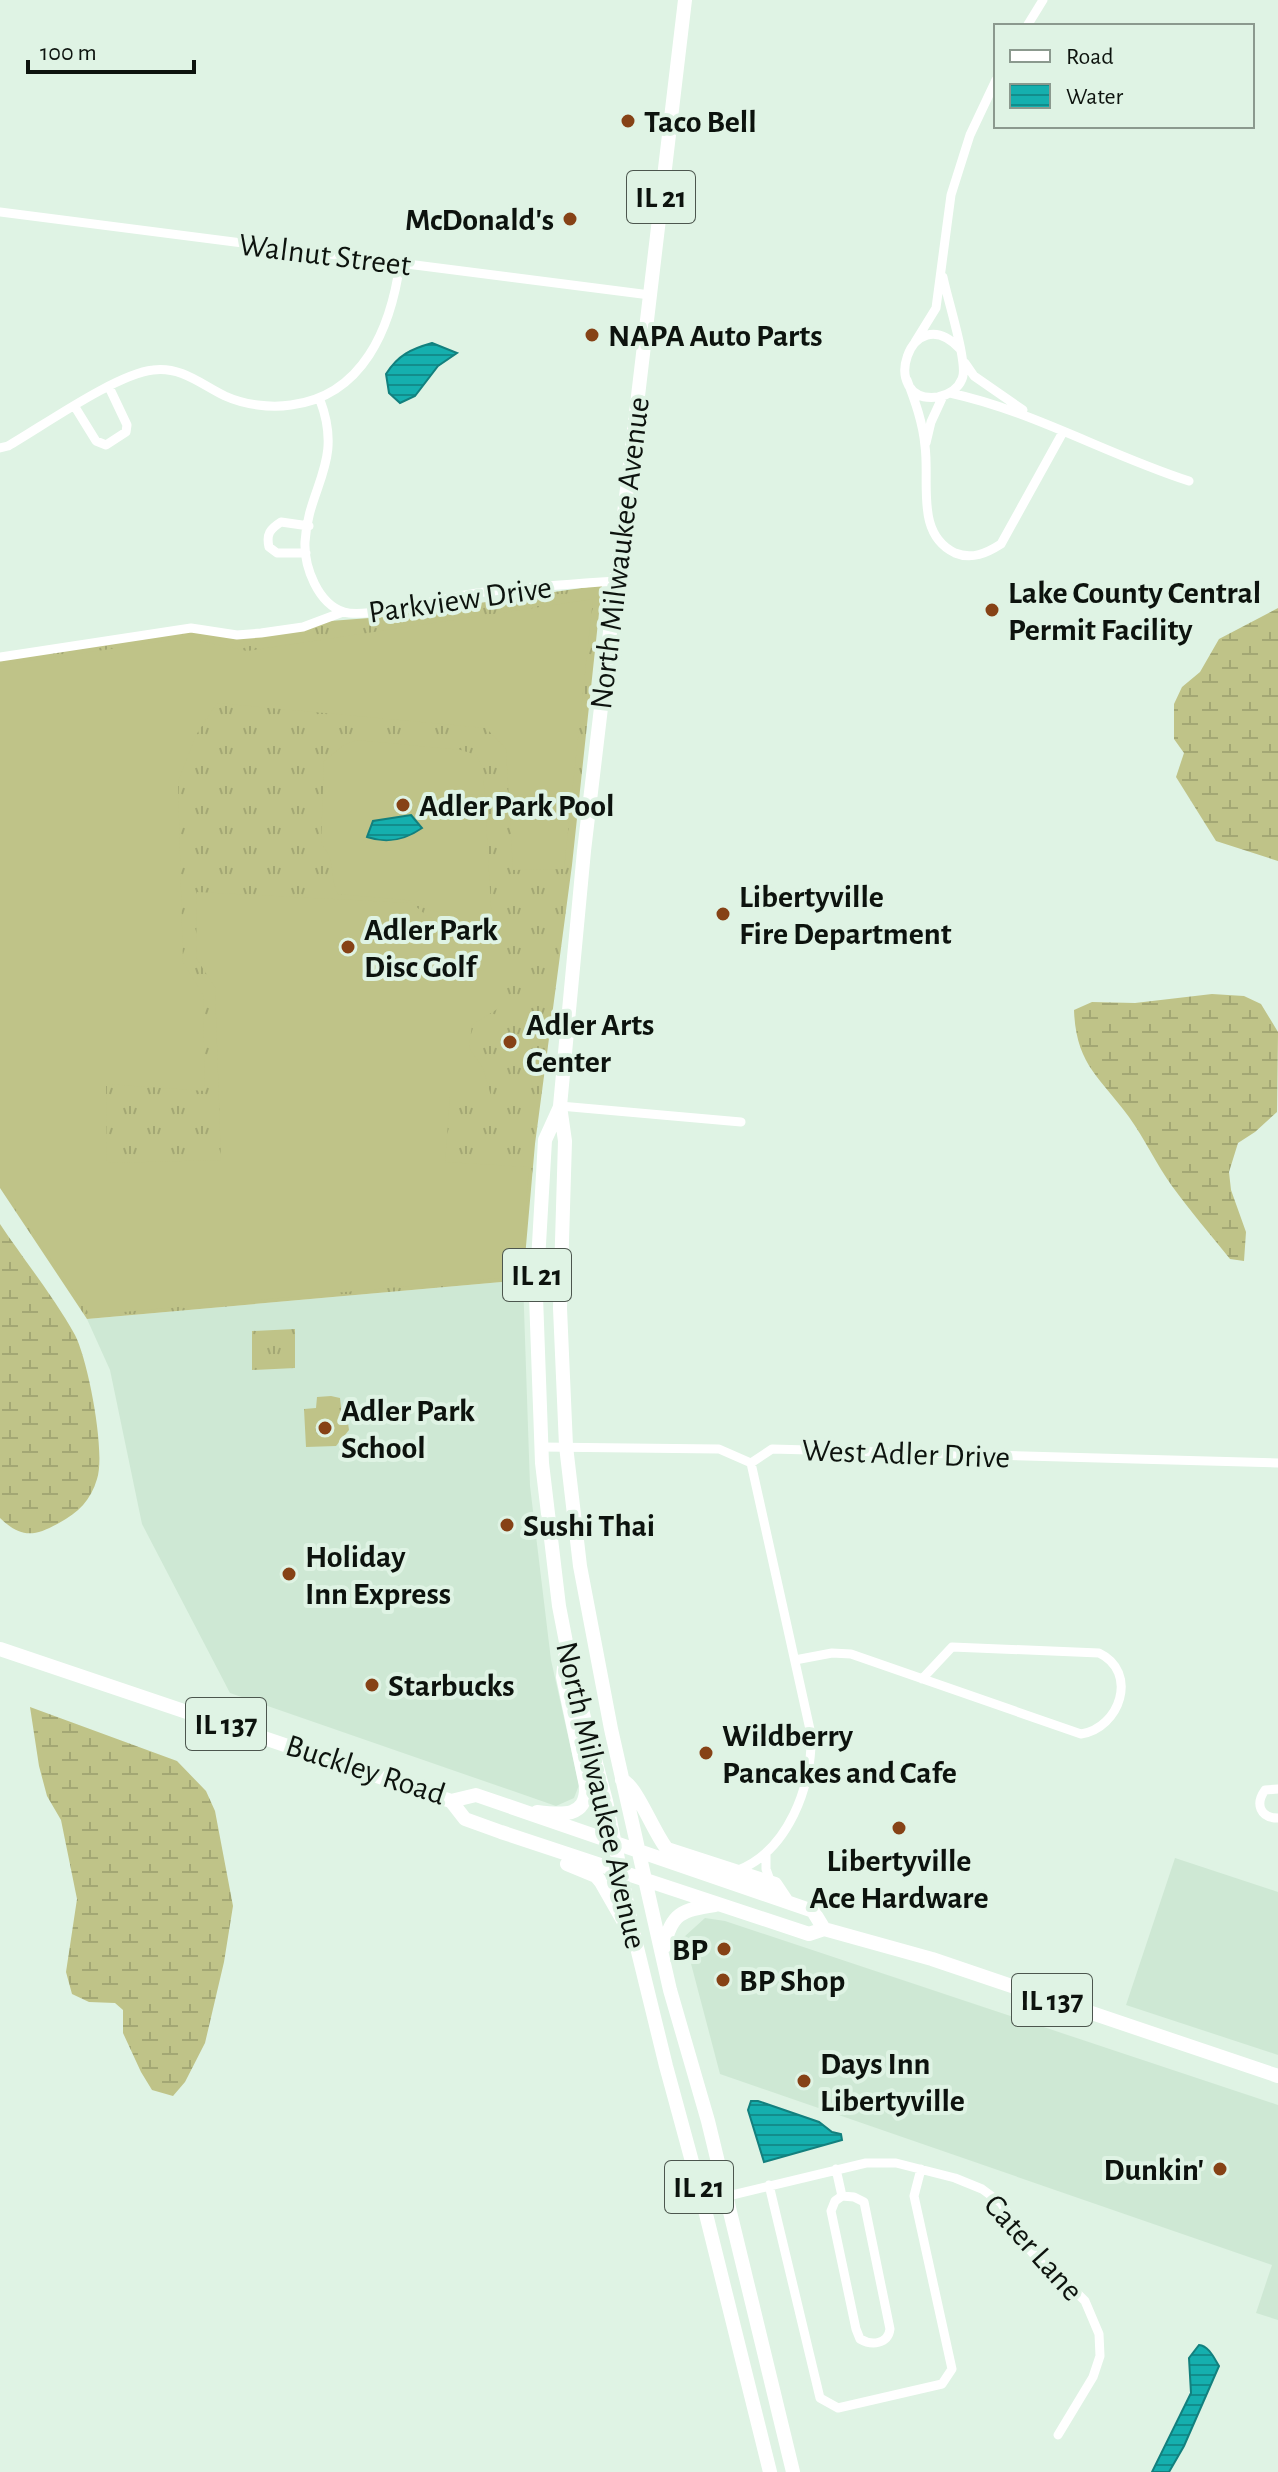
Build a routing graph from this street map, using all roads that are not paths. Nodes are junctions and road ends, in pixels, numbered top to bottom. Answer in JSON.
{"nodes":[{"id":1,"x":685,"y":0,"type":"edge"},
{"id":2,"x":1043,"y":0,"type":"edge"},
{"id":3,"x":1028,"y":24,"type":"edge"},
{"id":4,"x":994,"y":84,"type":"edge"},
{"id":5,"x":0,"y":212,"type":"edge"},
{"id":6,"x":400,"y":263,"type":"junction"},
{"id":7,"x":942,"y":270,"type":"junction"},
{"id":8,"x":650,"y":295,"type":"junction"},
{"id":9,"x":915,"y":342,"type":"junction"},
{"id":10,"x":960,"y":349,"type":"junction"},
{"id":11,"x":965,"y":363,"type":"junction"},
{"id":12,"x":907,"y":380,"type":"junction"},
{"id":13,"x":109,"y":387,"type":"junction"},
{"id":14,"x":947,"y":394,"type":"junction"},
{"id":15,"x":320,"y":400,"type":"junction"},
{"id":16,"x":75,"y":407,"type":"junction"},
{"id":17,"x":1042,"y":423,"type":"junction"},
{"id":18,"x":1063,"y":432,"type":"junction"},
{"id":19,"x":925,"y":446,"type":"junction"},
{"id":20,"x":0,"y":448,"type":"edge"},
{"id":21,"x":1189,"y":481,"type":"dead end"},
{"id":22,"x":309,"y":526,"type":"junction"},
{"id":23,"x":306,"y":553,"type":"junction"},
{"id":24,"x":617,"y":581,"type":"junction"},
{"id":25,"x":343,"y":612,"type":"junction"},
{"id":26,"x":0,"y":657,"type":"edge"},
{"id":27,"x":560,"y":1106,"type":"junction"},
{"id":28,"x":741,"y":1122,"type":"dead end"},
{"id":29,"x":566,"y":1446,"type":"junction"},
{"id":30,"x":541,"y":1447,"type":"junction"},
{"id":31,"x":751,"y":1463,"type":"junction"},
{"id":32,"x":1278,"y":1463,"type":"edge"},
{"id":33,"x":0,"y":1649,"type":"edge"},
{"id":34,"x":567,"y":1649,"type":"junction"},
{"id":35,"x":795,"y":1660,"type":"junction"},
{"id":36,"x":922,"y":1679,"type":"junction"},
{"id":37,"x":622,"y":1779,"type":"junction"},
{"id":38,"x":1278,"y":1789,"type":"edge"},
{"id":39,"x":451,"y":1801,"type":"junction"},
{"id":40,"x":517,"y":1809,"type":"junction"},
{"id":41,"x":1278,"y":1818,"type":"edge"},
{"id":42,"x":501,"y":1832,"type":"junction"},
{"id":43,"x":615,"y":1844,"type":"junction"},
{"id":44,"x":640,"y":1853,"type":"junction"},
{"id":45,"x":766,"y":1854,"type":"junction"},
{"id":46,"x":735,"y":1871,"type":"junction"},
{"id":47,"x":621,"y":1872,"type":"junction"},
{"id":48,"x":647,"y":1880,"type":"junction"},
{"id":49,"x":771,"y":1883,"type":"junction"},
{"id":50,"x":787,"y":1902,"type":"junction"},
{"id":51,"x":720,"y":1904,"type":"junction"},
{"id":52,"x":824,"y":1929,"type":"junction"},
{"id":53,"x":637,"y":1946,"type":"junction"},
{"id":54,"x":663,"y":1952,"type":"junction"},
{"id":55,"x":1278,"y":2076,"type":"edge"},
{"id":56,"x":836,"y":2169,"type":"junction"},
{"id":57,"x":921,"y":2169,"type":"junction"},
{"id":58,"x":769,"y":2185,"type":"junction"},
{"id":59,"x":726,"y":2195,"type":"junction"},
{"id":60,"x":842,"y":2196,"type":"junction"},
{"id":61,"x":703,"y":2202,"type":"junction"},
{"id":62,"x":1058,"y":2435,"type":"dead end"},
{"id":63,"x":770,"y":2472,"type":"edge"},
{"id":64,"x":793,"y":2472,"type":"edge"}],
"edges":[{"from":1,"to":8,"type":"main road","name":"North Milwaukee Avenue","number":"IL 21"},
{"from":2,"to":3,"type":"street"},
{"from":4,"to":7,"type":"street"},
{"from":5,"to":6,"type":"street","name":"Walnut Street"},
{"from":6,"to":8,"type":"street","name":"Walnut Street"},
{"from":6,"to":15,"type":"street"},
{"from":7,"to":9,"type":"street"},
{"from":7,"to":10,"type":"street"},
{"from":8,"to":24,"type":"main road","name":"North Milwaukee Avenue","number":"IL 21"},
{"from":9,"to":10,"type":"street"},
{"from":9,"to":12,"type":"street"},
{"from":10,"to":11,"type":"street"},
{"from":11,"to":14,"type":"street"},
{"from":11,"to":17,"type":"street"},
{"from":12,"to":14,"type":"street"},
{"from":12,"to":19,"type":"street"},
{"from":13,"to":15,"type":"street"},
{"from":13,"to":16,"type":"street"},
{"from":13,"to":16,"type":"street"},
{"from":14,"to":17,"type":"street"},
{"from":14,"to":19,"type":"street"},
{"from":15,"to":22,"type":"street","name":"Parkview Drive"},
{"from":16,"to":20,"type":"street"},
{"from":17,"to":18,"type":"street"},
{"from":18,"to":19,"type":"street"},
{"from":18,"to":21,"type":"street"},
{"from":22,"to":23,"type":"street","name":"Parkview Drive"},
{"from":22,"to":23,"type":"street"},
{"from":23,"to":25,"type":"street","name":"Parkview Drive"},
{"from":24,"to":25,"type":"street","name":"Parkview Drive"},
{"from":24,"to":27,"type":"main road","name":"North Milwaukee Avenue","number":"IL 21"},
{"from":25,"to":26,"type":"street"},
{"from":27,"to":28,"type":"street"},
{"from":27,"to":29,"type":"main road","name":"North Milwaukee Avenue","number":"IL 21"},
{"from":27,"to":30,"type":"main road","name":"North Milwaukee Avenue","number":"IL 21"},
{"from":29,"to":30,"type":"street"},
{"from":29,"to":31,"type":"street"},
{"from":29,"to":37,"type":"main road","name":"North Milwaukee Avenue","number":"IL 21"},
{"from":30,"to":34,"type":"main road","name":"North Milwaukee Avenue","number":"IL 21"},
{"from":31,"to":32,"type":"street","name":"West Adler Drive"},
{"from":31,"to":35,"type":"street"},
{"from":33,"to":39,"type":"main road","name":"Buckley Road","number":"IL 137"},
{"from":34,"to":40,"type":"main road"},
{"from":34,"to":43,"type":"main road","name":"North Milwaukee Avenue","number":"IL 21"},
{"from":35,"to":36,"type":"street"},
{"from":35,"to":45,"type":"street"},
{"from":36,"to":36,"type":"street"},
{"from":37,"to":44,"type":"main road","name":"North Milwaukee Avenue","number":"IL 21"},
{"from":37,"to":46,"type":"main road"},
{"from":38,"to":41,"type":"street"},
{"from":39,"to":40,"type":"main road","name":"Buckley Road","number":"IL 137"},
{"from":39,"to":42,"type":"main road","number":"IL 137"},
{"from":40,"to":43,"type":"main road","name":"Buckley Road","number":"IL 137"},
{"from":42,"to":47,"type":"main road","number":"IL 137"},
{"from":42,"to":53,"type":"main road"},
{"from":43,"to":44,"type":"main road","name":"Buckley Road","number":"IL 137"},
{"from":43,"to":47,"type":"main road","name":"North Milwaukee Avenue","number":"IL 21"},
{"from":44,"to":48,"type":"main road","name":"North Milwaukee Avenue","number":"IL 21"},
{"from":44,"to":50,"type":"main road","number":"IL 137"},
{"from":45,"to":46,"type":"street"},
{"from":45,"to":49,"type":"street"},
{"from":46,"to":49,"type":"main road"},
{"from":47,"to":48,"type":"main road","number":"IL 137"},
{"from":47,"to":53,"type":"main road","name":"North Milwaukee Avenue","number":"IL 21"},
{"from":48,"to":51,"type":"main road","number":"IL 137"},
{"from":48,"to":54,"type":"main road","name":"North Milwaukee Avenue","number":"IL 21"},
{"from":49,"to":50,"type":"main road"},
{"from":50,"to":52,"type":"main road","number":"IL 137"},
{"from":51,"to":52,"type":"main road","number":"IL 137"},
{"from":51,"to":54,"type":"main road"},
{"from":52,"to":55,"type":"main road","number":"IL 137"},
{"from":53,"to":61,"type":"main road","name":"North Milwaukee Avenue","number":"IL 21"},
{"from":54,"to":59,"type":"main road","name":"North Milwaukee Avenue","number":"IL 21"},
{"from":56,"to":57,"type":"street","name":"Cater Lane"},
{"from":56,"to":58,"type":"street","name":"Cater Lane"},
{"from":56,"to":60,"type":"street"},
{"from":57,"to":58,"type":"street"},
{"from":57,"to":62,"type":"street","name":"Cater Lane"},
{"from":58,"to":59,"type":"street","name":"Cater Lane"},
{"from":59,"to":61,"type":"street","name":"Cater Lane"},
{"from":59,"to":64,"type":"main road","name":"North Milwaukee Avenue","number":"IL 21"},
{"from":60,"to":60,"type":"street"},
{"from":61,"to":63,"type":"main road","name":"North Milwaukee Avenue","number":"IL 21"}]}
